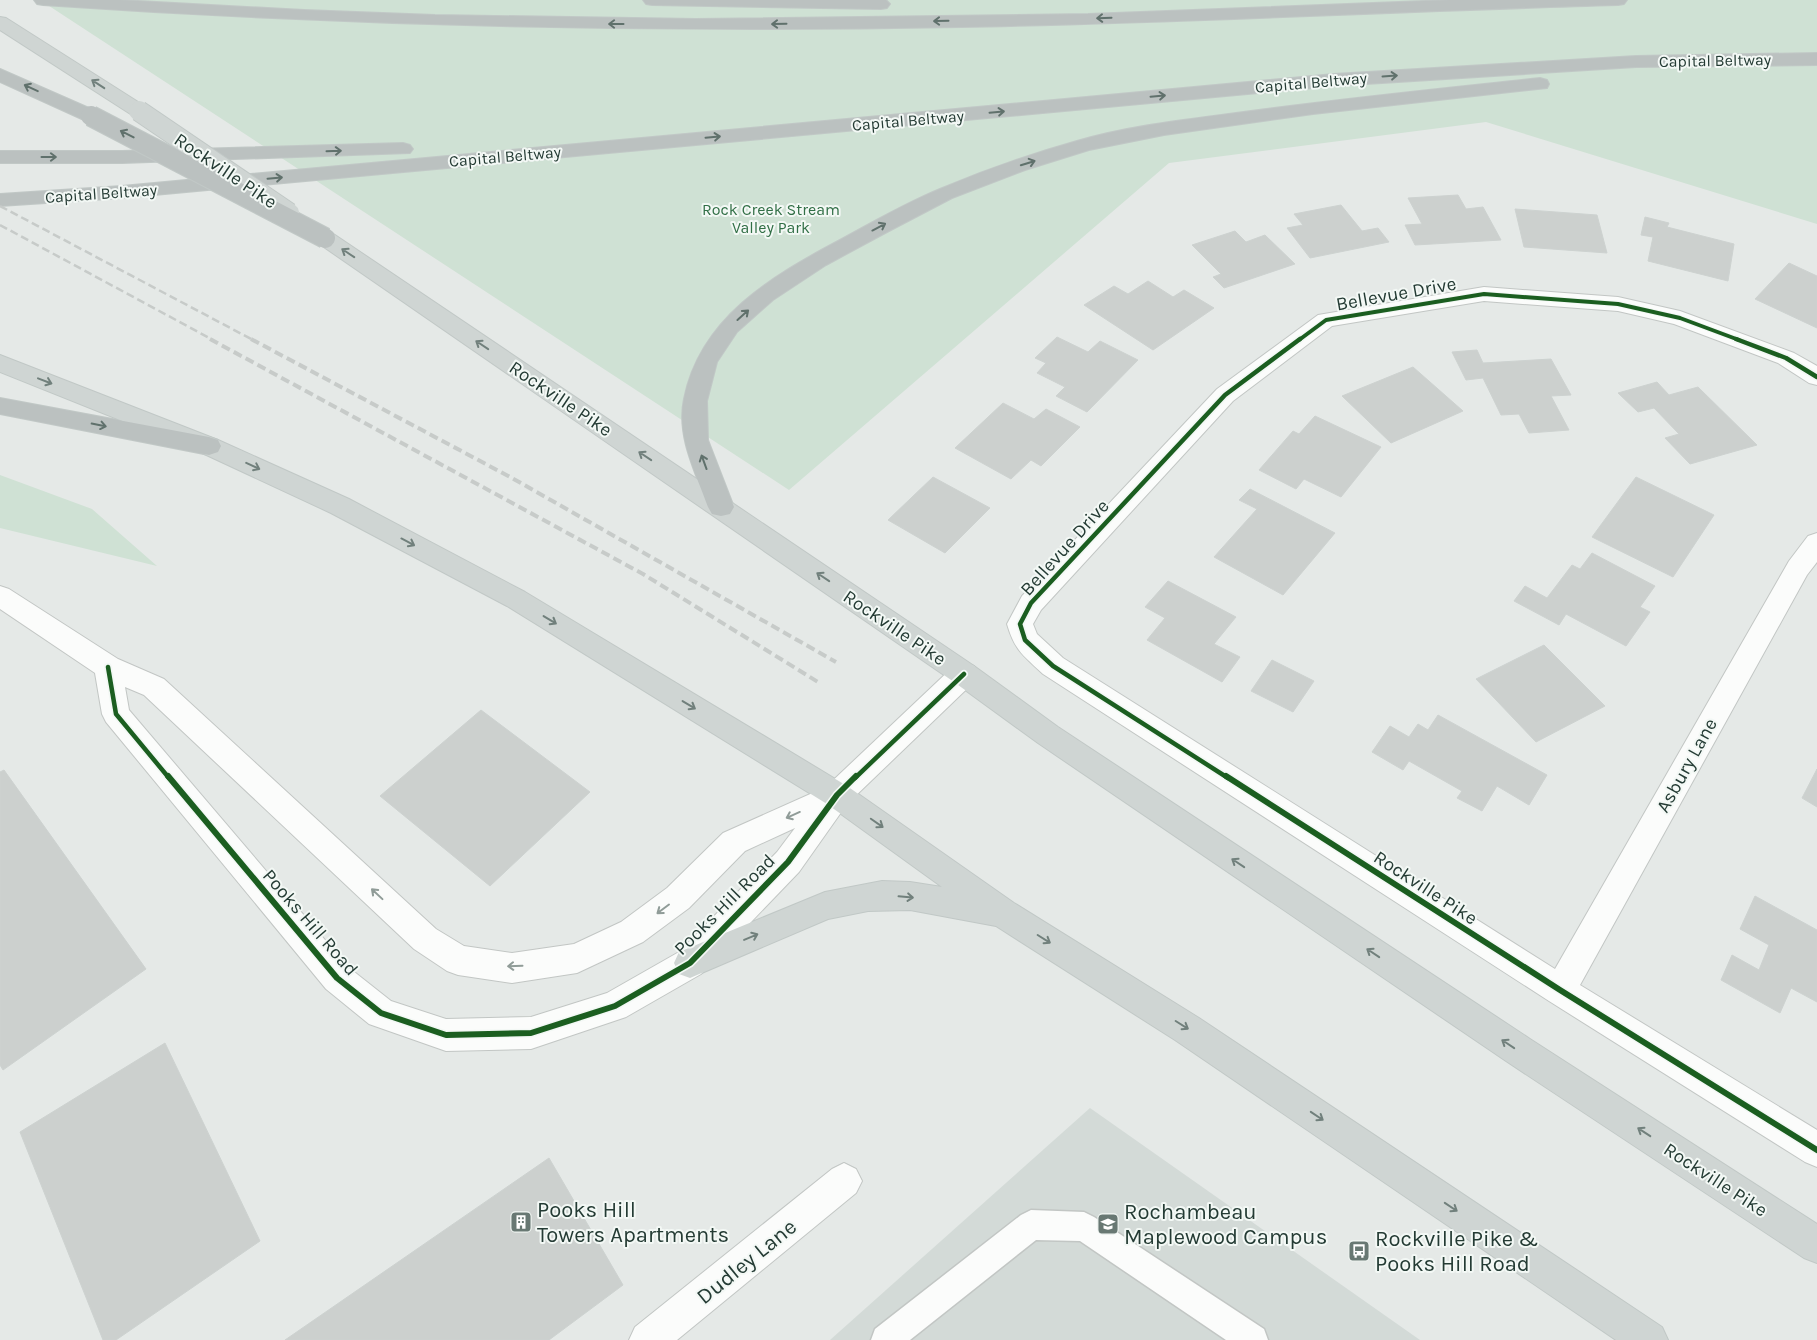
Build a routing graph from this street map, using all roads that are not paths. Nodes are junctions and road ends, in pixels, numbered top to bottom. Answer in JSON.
{"nodes":[{"id":1,"x":43,"y":0,"type":"edge"},
{"id":2,"x":652,"y":0,"type":"edge"},
{"id":3,"x":1618,"y":0,"type":"edge"},
{"id":4,"x":894,"y":4,"type":"dead end"},
{"id":5,"x":972,"y":5,"type":"dead end"},
{"id":6,"x":1450,"y":6,"type":"junction"},
{"id":7,"x":0,"y":22,"type":"edge"},
{"id":8,"x":1817,"y":59,"type":"edge"},
{"id":9,"x":1817,"y":66,"type":"edge"},
{"id":10,"x":0,"y":75,"type":"edge"},
{"id":11,"x":664,"y":142,"type":"junction"},
{"id":12,"x":0,"y":157,"type":"edge"},
{"id":13,"x":0,"y":200,"type":"edge"},
{"id":14,"x":325,"y":238,"type":"junction"},
{"id":15,"x":0,"y":363,"type":"edge"},
{"id":16,"x":1817,"y":377,"type":"edge"},
{"id":17,"x":0,"y":406,"type":"edge"},
{"id":18,"x":209,"y":446,"type":"junction"},
{"id":19,"x":721,"y":508,"type":"junction"},
{"id":20,"x":1817,"y":543,"type":"edge"},
{"id":21,"x":0,"y":596,"type":"edge"},
{"id":22,"x":1025,"y":640,"type":"joint"},
{"id":23,"x":108,"y":667,"type":"junction"},
{"id":24,"x":964,"y":674,"type":"junction"},
{"id":25,"x":837,"y":795,"type":"junction"},
{"id":26,"x":1003,"y":913,"type":"junction"},
{"id":27,"x":690,"y":963,"type":"junction"},
{"id":28,"x":1560,"y":990,"type":"junction"},
{"id":29,"x":1817,"y":1150,"type":"edge"},
{"id":30,"x":844,"y":1181,"type":"dead end"},
{"id":31,"x":1817,"y":1245,"type":"edge"},
{"id":32,"x":648,"y":1340,"type":"edge"},
{"id":33,"x":886,"y":1340,"type":"edge"},
{"id":34,"x":1253,"y":1340,"type":"edge"},
{"id":35,"x":1649,"y":1340,"type":"edge"}],
"edges":[{"from":6,"to":1,"type":"highway","one_way":true},
{"from":2,"to":4,"type":"highway"},
{"from":3,"to":6,"type":"highway"},
{"from":5,"to":6,"type":"highway"},
{"from":14,"to":7,"type":"main road","name":"Rockville Pike","one_way":true,"bridge":true},
{"from":11,"to":8,"type":"highway","name":"Capital Beltway","one_way":true},
{"from":19,"to":9,"type":"highway","one_way":true},
{"from":14,"to":10,"type":"highway","one_way":true,"bridge":true},
{"from":12,"to":11,"type":"highway","one_way":true},
{"from":13,"to":11,"type":"highway","name":"Capital Beltway","one_way":true},
{"from":19,"to":14,"type":"main road","name":"Rockville Pike","one_way":true},
{"from":15,"to":18,"type":"main road","one_way":true},
{"from":16,"to":22,"type":"street","name":"Bellevue Drive"},
{"from":17,"to":18,"type":"highway","one_way":true},
{"from":18,"to":25,"type":"main road","one_way":true},
{"from":24,"to":19,"type":"main road","name":"Rockville Pike","one_way":true},
{"from":20,"to":28,"type":"street","name":"Asbury Lane"},
{"from":21,"to":23,"type":"street","name":"Pooks Hill Road"},
{"from":22,"to":28,"type":"street","name":"Rockville Pike"},
{"from":25,"to":23,"type":"street","name":"Pooks Hill Road","one_way":true},
{"from":23,"to":27,"type":"street","name":"Pooks Hill Road"},
{"from":24,"to":25,"type":"street","name":"Pooks Hill Road"},
{"from":31,"to":24,"type":"main road","name":"Rockville Pike","one_way":true},
{"from":25,"to":26,"type":"main road","one_way":true},
{"from":25,"to":27,"type":"street","name":"Pooks Hill Road"},
{"from":27,"to":26,"type":"main road","one_way":true},
{"from":26,"to":35,"type":"main road","one_way":true},
{"from":28,"to":29,"type":"street","name":"Rockville Pike"},
{"from":30,"to":32,"type":"street","name":"Dudley Lane"},
{"from":33,"to":34,"type":"lane"}]}
